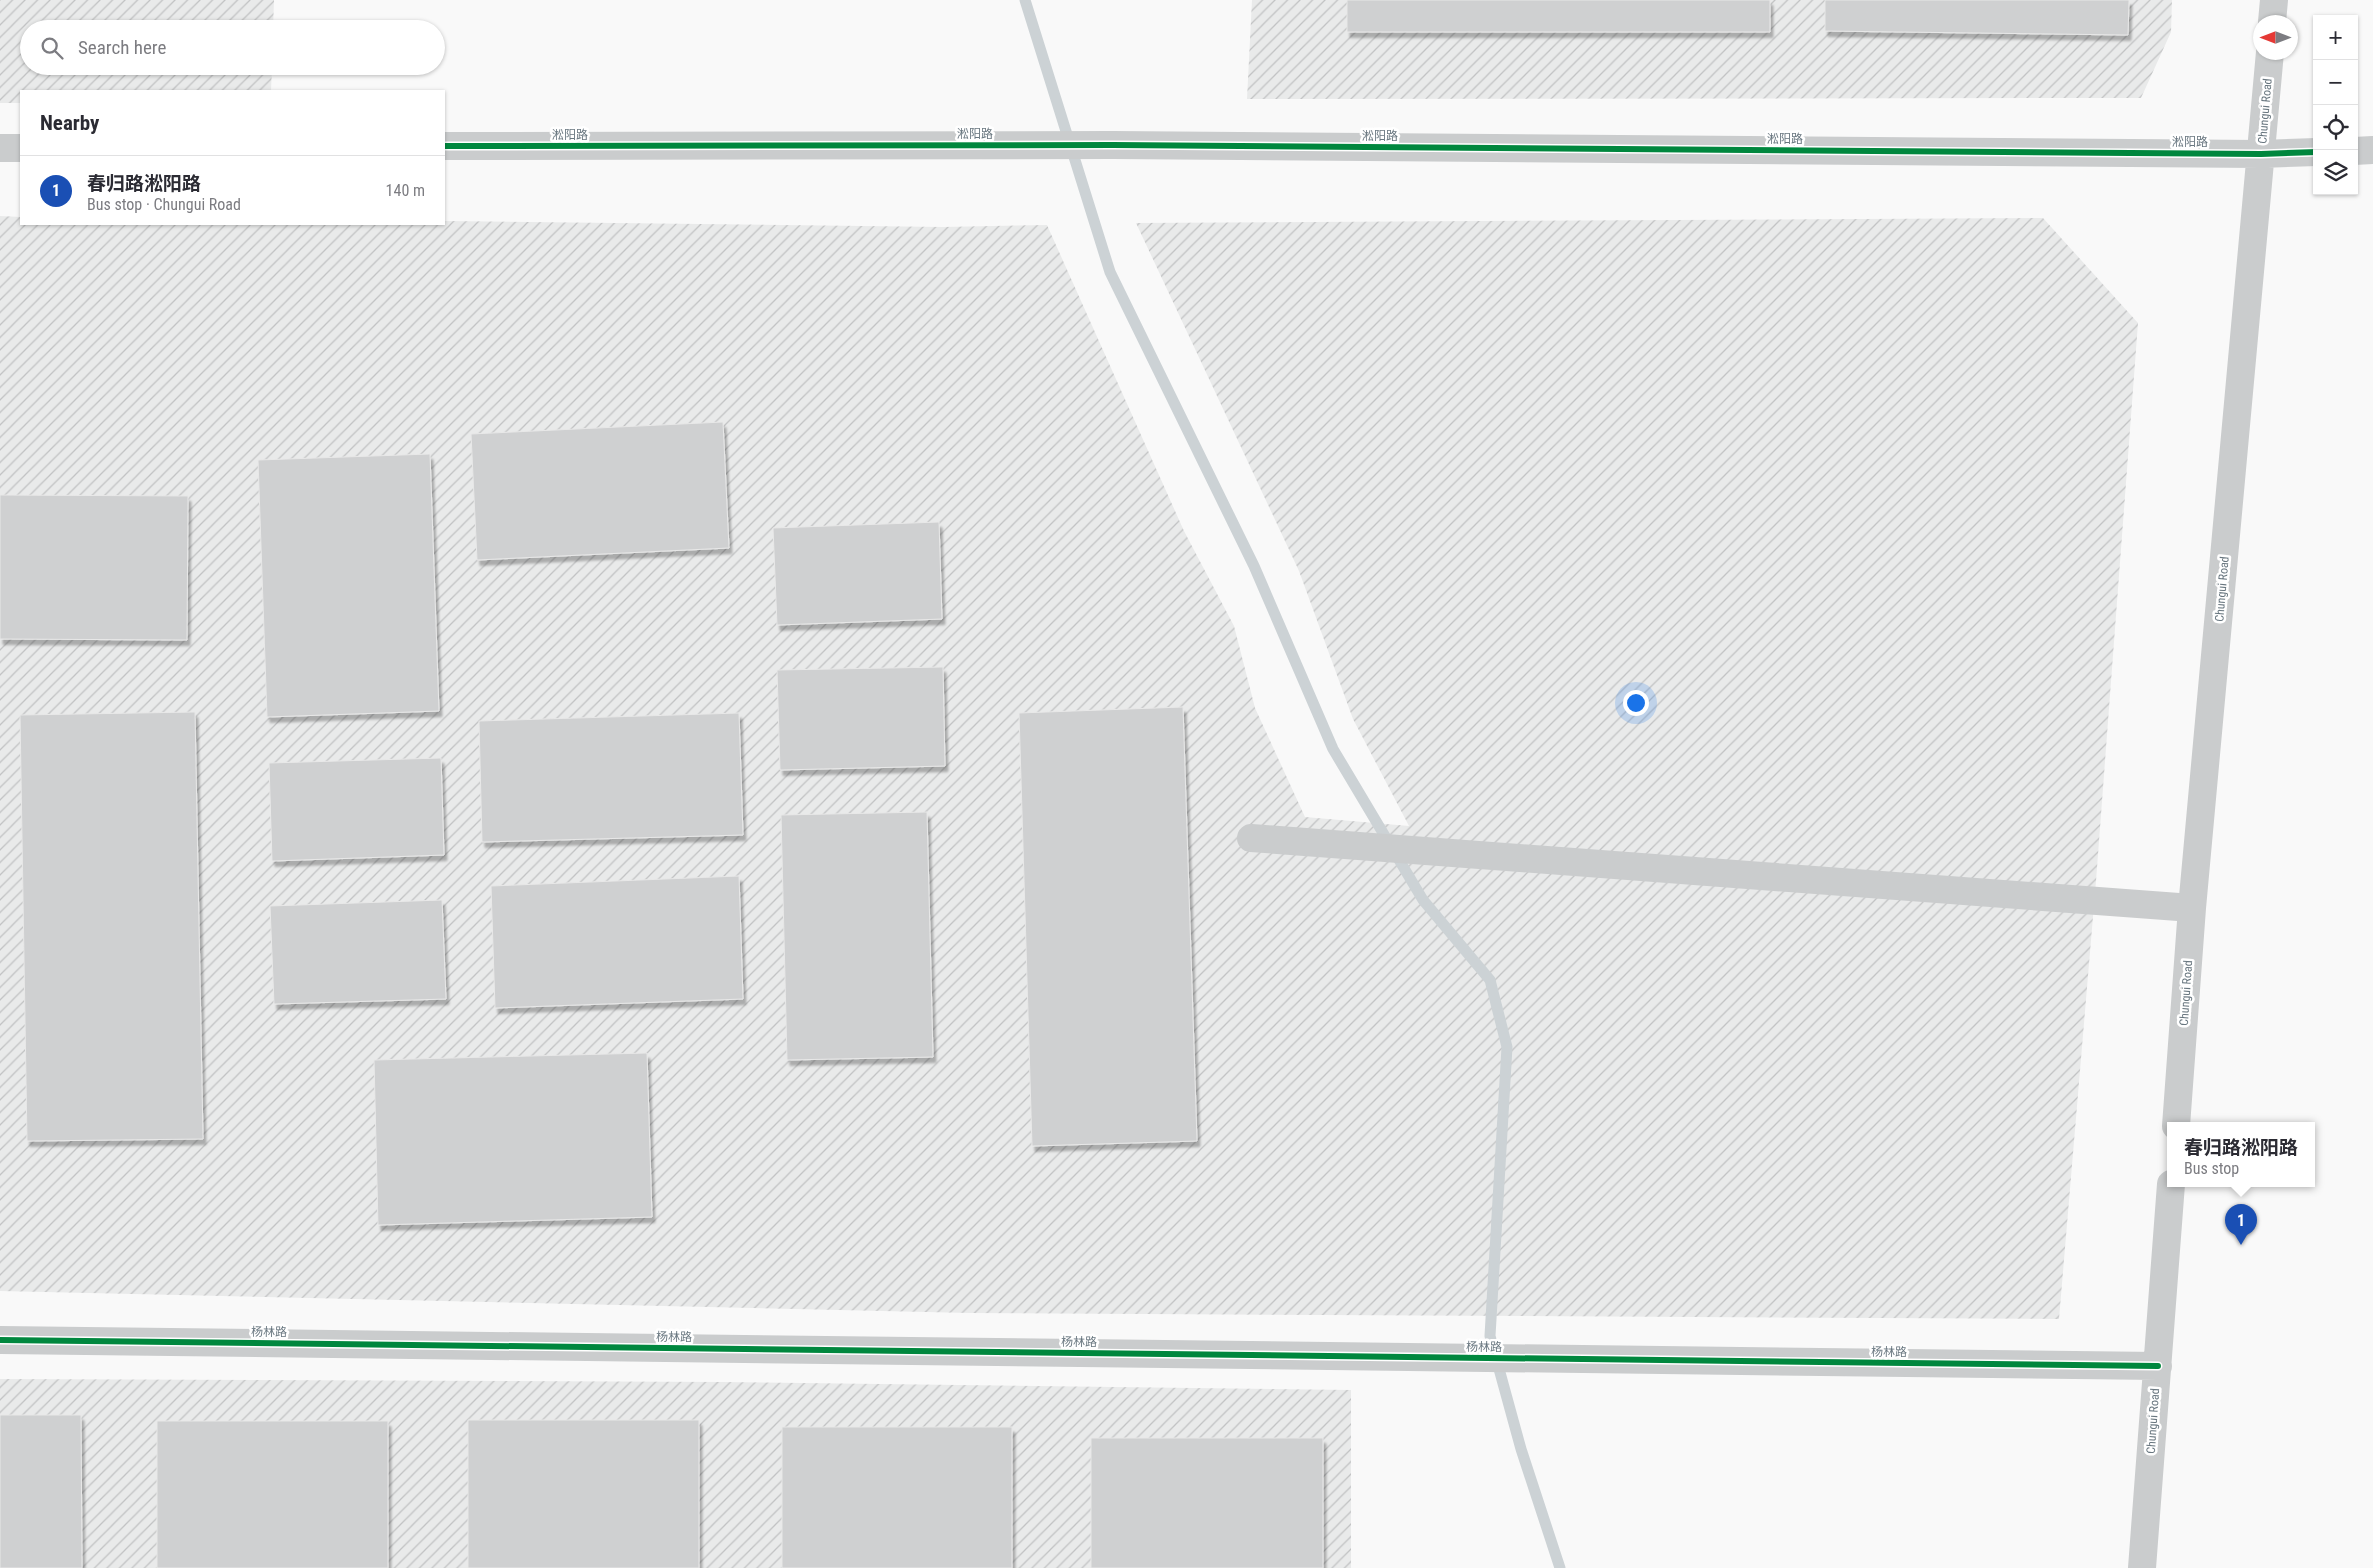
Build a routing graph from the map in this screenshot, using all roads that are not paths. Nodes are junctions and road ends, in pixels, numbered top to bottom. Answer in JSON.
{"nodes":[{"id":1,"x":2274,"y":0,"type":"edge"},
{"id":2,"x":2273,"y":15,"type":"edge"},
{"id":3,"x":2269,"y":60,"type":"edge"},
{"id":4,"x":445,"y":146,"type":"edge"},
{"id":5,"x":0,"y":148,"type":"edge"},
{"id":6,"x":20,"y":148,"type":"edge"},
{"id":7,"x":2358,"y":150,"type":"edge"},
{"id":8,"x":2373,"y":150,"type":"edge"},
{"id":9,"x":2313,"y":152,"type":"edge"},
{"id":10,"x":2261,"y":154,"type":"junction"},
{"id":11,"x":1251,"y":838,"type":"dead end"},
{"id":12,"x":2192,"y":908,"type":"junction"},
{"id":13,"x":2176,"y":1122,"type":"edge"},
{"id":14,"x":2171,"y":1187,"type":"edge"},
{"id":15,"x":0,"y":1340,"type":"edge"},
{"id":16,"x":2158,"y":1366,"type":"junction"},
{"id":17,"x":2142,"y":1568,"type":"edge"}],
"edges":[{"from":1,"to":2,"type":"street"},
{"from":3,"to":10,"type":"street","name":"Chungui Road"},
{"from":4,"to":10,"type":"street","name":"淞阳路"},
{"from":5,"to":6,"type":"street"},
{"from":7,"to":8,"type":"street"},
{"from":9,"to":10,"type":"street","name":"淞阳路"},
{"from":10,"to":12,"type":"street","name":"Chungui Road"},
{"from":11,"to":12,"type":"street"},
{"from":12,"to":13,"type":"street","name":"Chungui Road"},
{"from":14,"to":16,"type":"street","name":"Chungui Road"},
{"from":15,"to":16,"type":"street","name":"杨林路"},
{"from":16,"to":17,"type":"street","name":"Chungui Road"}]}
